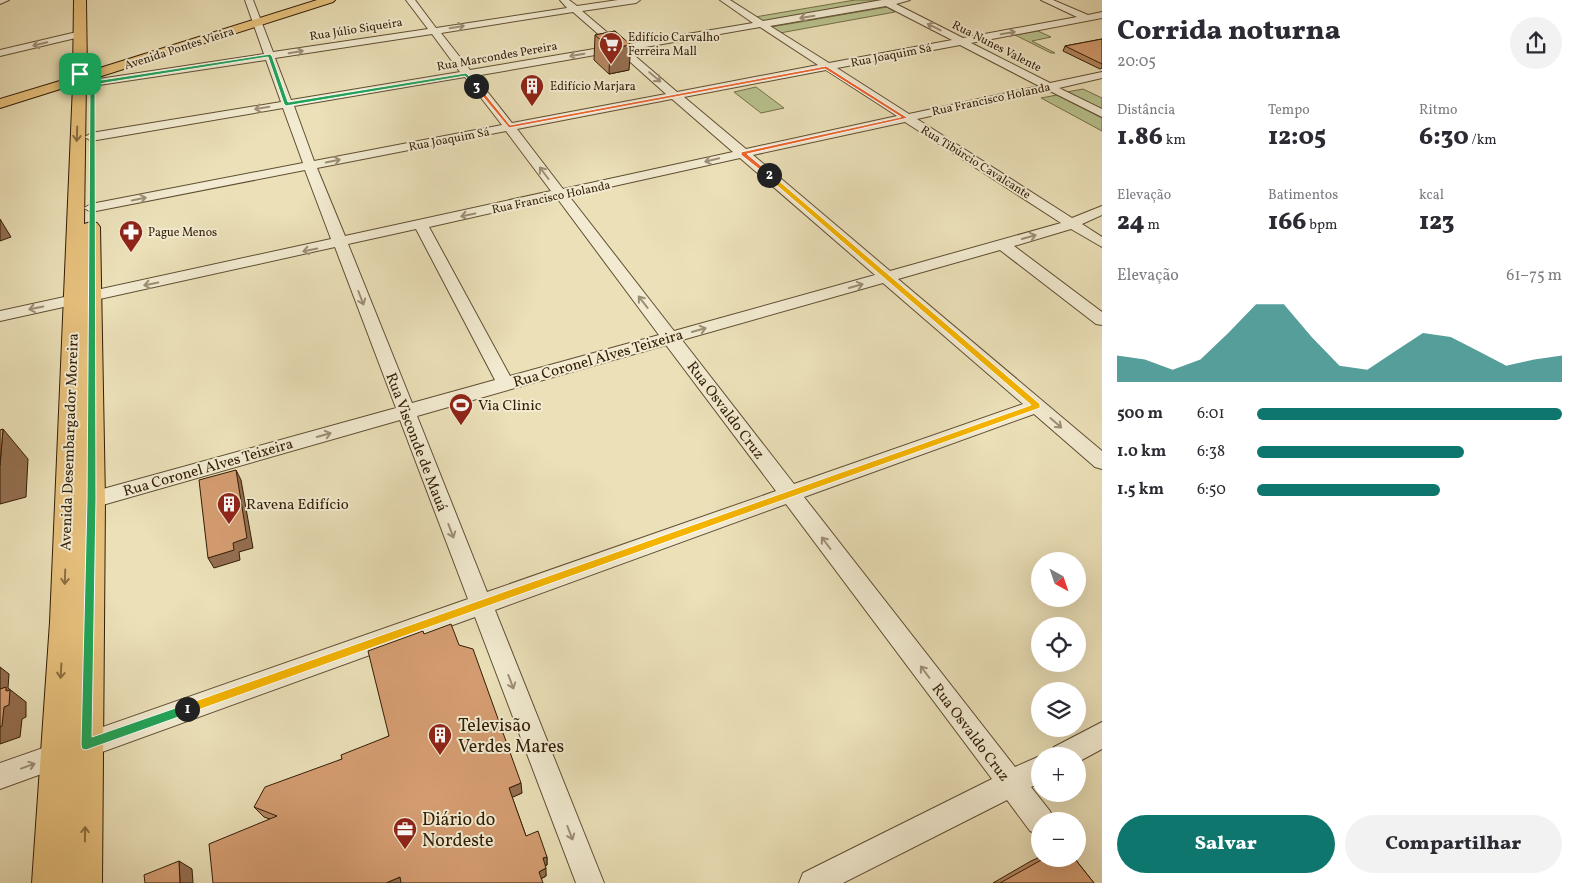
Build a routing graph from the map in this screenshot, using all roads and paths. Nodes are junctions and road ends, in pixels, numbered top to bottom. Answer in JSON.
{"nodes":[{"id":1,"x":5,"y":0,"type":"edge"},
{"id":2,"x":80,"y":0,"type":"edge"},
{"id":3,"x":92,"y":0,"type":"edge"},
{"id":4,"x":249,"y":0,"type":"edge"},
{"id":5,"x":315,"y":0,"type":"edge"},
{"id":6,"x":329,"y":0,"type":"edge"},
{"id":7,"x":410,"y":0,"type":"edge"},
{"id":8,"x":636,"y":0,"type":"edge"},
{"id":9,"x":724,"y":0,"type":"edge"},
{"id":10,"x":906,"y":0,"type":"edge"},
{"id":11,"x":1045,"y":0,"type":"edge"},
{"id":12,"x":0,"y":1,"type":"edge"},
{"id":13,"x":884,"y":2,"type":"edge"},
{"id":14,"x":570,"y":5,"type":"edge"},
{"id":15,"x":1102,"y":15,"type":"edge"},
{"id":16,"x":1087,"y":18,"type":"junction"},
{"id":17,"x":257,"y":21,"type":"junction"},
{"id":18,"x":761,"y":24,"type":"junction"},
{"id":19,"x":1102,"y":24,"type":"edge"},
{"id":20,"x":434,"y":31,"type":"junction"},
{"id":21,"x":81,"y":34,"type":"junction"},
{"id":22,"x":962,"y":41,"type":"junction"},
{"id":23,"x":620,"y":48,"type":"junction"},
{"id":24,"x":0,"y":53,"type":"edge"},
{"id":25,"x":270,"y":56,"type":"junction"},
{"id":26,"x":826,"y":67,"type":"junction"},
{"id":27,"x":466,"y":74,"type":"junction"},
{"id":28,"x":1102,"y":75,"type":"edge"},
{"id":29,"x":86,"y":78,"type":"junction"},
{"id":30,"x":1049,"y":87,"type":"junction"},
{"id":31,"x":675,"y":95,"type":"junction"},
{"id":32,"x":0,"y":99,"type":"edge"},
{"id":33,"x":0,"y":104,"type":"edge"},
{"id":34,"x":286,"y":104,"type":"junction"},
{"id":35,"x":1102,"y":114,"type":"edge"},
{"id":36,"x":905,"y":118,"type":"junction"},
{"id":37,"x":509,"y":127,"type":"junction"},
{"id":38,"x":91,"y":137,"type":"junction"},
{"id":39,"x":743,"y":153,"type":"junction"},
{"id":40,"x":309,"y":166,"type":"junction"},
{"id":41,"x":561,"y":195,"type":"junction"},
{"id":42,"x":91,"y":208,"type":"junction"},
{"id":43,"x":1102,"y":210,"type":"edge"},
{"id":44,"x":1073,"y":224,"type":"junction"},
{"id":45,"x":422,"y":225,"type":"junction"},
{"id":46,"x":340,"y":243,"type":"junction"},
{"id":47,"x":1102,"y":243,"type":"edge"},
{"id":48,"x":1002,"y":244,"type":"junction"},
{"id":49,"x":888,"y":276,"type":"junction"},
{"id":50,"x":82,"y":298,"type":"junction"},
{"id":51,"x":0,"y":316,"type":"edge"},
{"id":52,"x":1102,"y":320,"type":"edge"},
{"id":53,"x":671,"y":338,"type":"junction"},
{"id":54,"x":506,"y":384,"type":"junction"},
{"id":55,"x":1037,"y":406,"type":"junction"},
{"id":56,"x":405,"y":412,"type":"junction"},
{"id":57,"x":1102,"y":439,"type":"edge"},
{"id":58,"x":1083,"y":446,"type":"junction"},
{"id":59,"x":1102,"y":462,"type":"edge"},
{"id":60,"x":790,"y":495,"type":"junction"},
{"id":61,"x":92,"y":500,"type":"junction"},
{"id":62,"x":481,"y":605,"type":"junction"},
{"id":63,"x":1102,"y":735,"type":"edge"},
{"id":64,"x":86,"y":745,"type":"junction"},
{"id":65,"x":1080,"y":747,"type":"edge"},
{"id":66,"x":55,"y":756,"type":"junction"},
{"id":67,"x":1031,"y":774,"type":"edge"},
{"id":68,"x":0,"y":776,"type":"edge"},
{"id":69,"x":1011,"y":784,"type":"junction"},
{"id":70,"x":1033,"y":812,"type":"edge"},
{"id":71,"x":50,"y":883,"type":"edge"},
{"id":72,"x":84,"y":883,"type":"edge"},
{"id":73,"x":590,"y":883,"type":"edge"},
{"id":74,"x":813,"y":883,"type":"edge"}],
"edges":[{"from":1,"to":12,"type":"street"},
{"from":2,"to":21,"type":"main road","name":"Avenida Desembargador Moreira"},
{"from":3,"to":29,"type":"main road","name":"Avenida Desembargador Moreira"},
{"from":4,"to":17,"type":"street","name":"Rua Visconde de Mauá"},
{"from":5,"to":17,"type":"main road","name":"Avenida Pontes Vieira"},
{"from":6,"to":17,"type":"main road","name":"Avenida Pontes Vieira"},
{"from":7,"to":20,"type":"street","name":"Rua Osvaldo Cruz"},
{"from":8,"to":14,"type":"street","name":"Rua Júlio Siqueira"},
{"from":9,"to":18,"type":"street","name":"Rua Tibúrcio Cavalcante"},
{"from":10,"to":13,"type":"street","name":"Rua Marcondes Pereira"},
{"from":11,"to":16,"type":"street"},
{"from":13,"to":18,"type":"street","name":"Rua Marcondes Pereira","one_way":true},
{"from":22,"to":13,"type":"street","name":"Rua Nunes Valente","one_way":true},
{"from":20,"to":14,"type":"street","name":"Rua Júlio Siqueira","one_way":true},
{"from":14,"to":23,"type":"street"},
{"from":15,"to":16,"type":"street","name":"Rua Joaquim Sá"},
{"from":16,"to":19,"type":"street"},
{"from":22,"to":16,"type":"street","name":"Rua Joaquim Sá","one_way":true},
{"from":17,"to":25,"type":"street","name":"Rua Visconde de Mauá"},
{"from":17,"to":29,"type":"main road","name":"Avenida Pontes Vieira"},
{"from":18,"to":23,"type":"street","name":"Rua Marcondes Pereira"},
{"from":18,"to":26,"type":"street","name":"Rua Tibúrcio Cavalcante"},
{"from":25,"to":20,"type":"street","name":"Rua Júlio Siqueira","one_way":true},
{"from":20,"to":27,"type":"street","name":"Rua Osvaldo Cruz"},
{"from":21,"to":24,"type":"street","one_way":true},
{"from":21,"to":29,"type":"main road","name":"Avenida Desembargador Moreira"},
{"from":22,"to":26,"type":"street","name":"Rua Joaquim Sá"},
{"from":22,"to":30,"type":"street","name":"Rua Nunes Valente"},
{"from":23,"to":27,"type":"street","name":"Rua Marcondes Pereira","one_way":true},
{"from":23,"to":31,"type":"street","one_way":true},
{"from":25,"to":29,"type":"street","name":"Rua Júlio Siqueira"},
{"from":25,"to":34,"type":"street","name":"Rua Visconde de Mauá"},
{"from":26,"to":31,"type":"street","name":"Rua Joaquim Sá"},
{"from":26,"to":36,"type":"street","name":"Rua Tibúrcio Cavalcante"},
{"from":27,"to":34,"type":"street","name":"Rua Marcondes Pereira"},
{"from":27,"to":37,"type":"street","name":"Rua Osvaldo Cruz"},
{"from":28,"to":30,"type":"street","name":"Rua Francisco Holanda"},
{"from":29,"to":32,"type":"main road","name":"Avenida Pontes Vieira"},
{"from":29,"to":33,"type":"main road","name":"Avenida Pontes Vieira"},
{"from":29,"to":38,"type":"main road","name":"Avenida Desembargador Moreira"},
{"from":29,"to":50,"type":"main road","name":"Avenida Desembargador Moreira","one_way":true},
{"from":30,"to":35,"type":"street","name":"Rua Nunes Valente"},
{"from":30,"to":36,"type":"street","name":"Rua Francisco Holanda"},
{"from":31,"to":37,"type":"street","name":"Rua Joaquim Sá"},
{"from":31,"to":39,"type":"street"},
{"from":34,"to":38,"type":"street","name":"Rua Marcondes Pereira","one_way":true},
{"from":34,"to":40,"type":"street","name":"Rua Visconde de Mauá"},
{"from":36,"to":39,"type":"street","name":"Rua Francisco Holanda"},
{"from":36,"to":44,"type":"street","name":"Rua Tibúrcio Cavalcante"},
{"from":40,"to":37,"type":"street","name":"Rua Joaquim Sá","one_way":true},
{"from":41,"to":37,"type":"street","name":"Rua Osvaldo Cruz","one_way":true},
{"from":38,"to":42,"type":"main road","name":"Avenida Desembargador Moreira"},
{"from":39,"to":41,"type":"street","name":"Rua Francisco Holanda","one_way":true},
{"from":39,"to":49,"type":"street"},
{"from":42,"to":40,"type":"street","name":"Rua Joaquim Sá","one_way":true},
{"from":40,"to":46,"type":"street","name":"Rua Visconde de Mauá"},
{"from":41,"to":45,"type":"street","name":"Rua Francisco Holanda","one_way":true},
{"from":53,"to":41,"type":"street","name":"Rua Osvaldo Cruz","one_way":true},
{"from":42,"to":50,"type":"main road","name":"Avenida Desembargador Moreira"},
{"from":43,"to":44,"type":"street","name":"Rua Coronel Alves Teixeira"},
{"from":44,"to":47,"type":"street","name":"Rua Tibúrcio Cavalcante"},
{"from":48,"to":44,"type":"street","name":"Rua Coronel Alves Teixeira","one_way":true},
{"from":45,"to":46,"type":"street","name":"Rua Francisco Holanda"},
{"from":45,"to":54,"type":"street"},
{"from":46,"to":50,"type":"street","name":"Rua Francisco Holanda","one_way":true},
{"from":46,"to":56,"type":"street","name":"Rua Visconde de Mauá","one_way":true},
{"from":48,"to":49,"type":"street","name":"Rua Coronel Alves Teixeira"},
{"from":48,"to":52,"type":"street"},
{"from":53,"to":49,"type":"street","name":"Rua Coronel Alves Teixeira","one_way":true},
{"from":49,"to":55,"type":"street"},
{"from":50,"to":51,"type":"street","name":"Rua Francisco Holanda","one_way":true},
{"from":50,"to":61,"type":"main road","name":"Avenida Desembargador Moreira"},
{"from":50,"to":66,"type":"main road","name":"Avenida Desembargador Moreira","one_way":true},
{"from":53,"to":54,"type":"street","name":"Rua Coronel Alves Teixeira"},
{"from":53,"to":60,"type":"street","name":"Rua Osvaldo Cruz"},
{"from":54,"to":56,"type":"street","name":"Rua Coronel Alves Teixeira"},
{"from":55,"to":58,"type":"street","one_way":true},
{"from":55,"to":60,"type":"street"},
{"from":61,"to":56,"type":"street","name":"Rua Coronel Alves Teixeira","one_way":true},
{"from":56,"to":62,"type":"street","name":"Rua Visconde de Mauá","one_way":true},
{"from":57,"to":58,"type":"street"},
{"from":58,"to":59,"type":"street"},
{"from":60,"to":62,"type":"street"},
{"from":69,"to":60,"type":"street","name":"Rua Osvaldo Cruz","one_way":true},
{"from":61,"to":64,"type":"main road","name":"Avenida Desembargador Moreira"},
{"from":62,"to":64,"type":"street"},
{"from":62,"to":73,"type":"street","name":"Rua Visconde de Mauá","one_way":true},
{"from":63,"to":65,"type":"street"},
{"from":64,"to":66,"type":"street"},
{"from":72,"to":64,"type":"main road","name":"Avenida Desembargador Moreira","one_way":true},
{"from":68,"to":66,"type":"street","one_way":true},
{"from":66,"to":71,"type":"main road","name":"Avenida Desembargador Moreira"},
{"from":67,"to":69,"type":"street"},
{"from":69,"to":70,"type":"street","name":"Rua Osvaldo Cruz"},
{"from":69,"to":74,"type":"street"}]}
